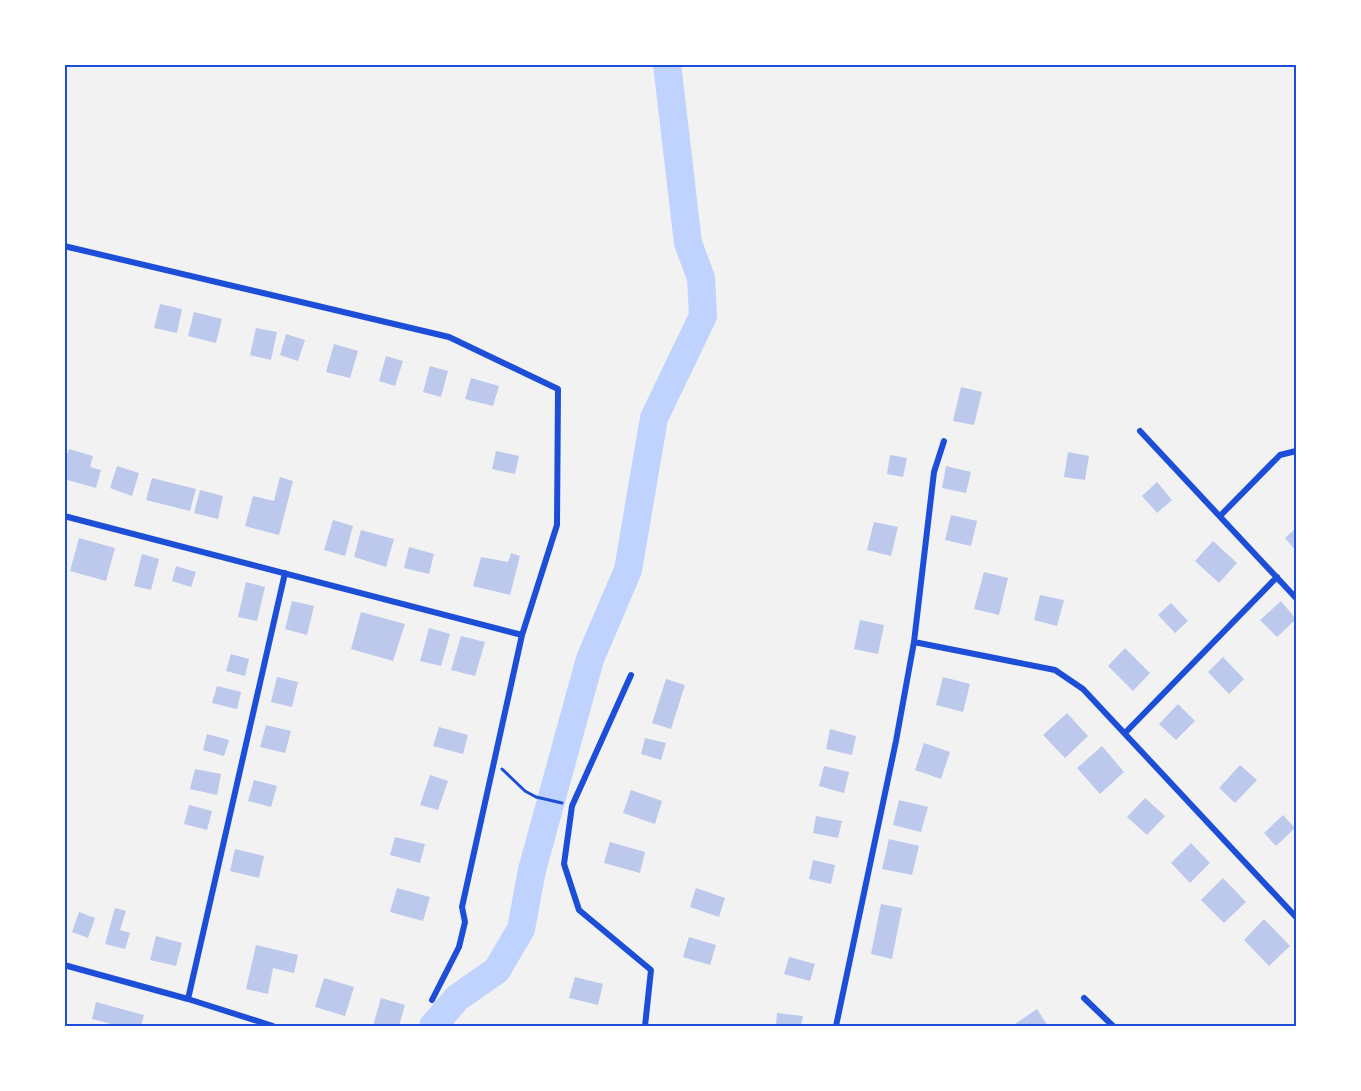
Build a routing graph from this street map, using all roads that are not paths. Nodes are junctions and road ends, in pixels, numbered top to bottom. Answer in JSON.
{"nodes":[{"id":1,"x":64,"y":246,"type":"edge"},
{"id":2,"x":1140,"y":431,"type":"dead end"},
{"id":3,"x":944,"y":441,"type":"dead end"},
{"id":4,"x":1296,"y":451,"type":"edge"},
{"id":5,"x":64,"y":516,"type":"edge"},
{"id":6,"x":1220,"y":516,"type":"junction"},
{"id":7,"x":285,"y":573,"type":"junction"},
{"id":8,"x":1277,"y":577,"type":"junction"},
{"id":9,"x":1296,"y":598,"type":"edge"},
{"id":10,"x":522,"y":635,"type":"junction"},
{"id":11,"x":914,"y":642,"type":"junction"},
{"id":12,"x":631,"y":675,"type":"dead end"},
{"id":13,"x":1125,"y":733,"type":"junction"},
{"id":14,"x":1296,"y":917,"type":"edge"},
{"id":15,"x":64,"y":965,"type":"edge"},
{"id":16,"x":1084,"y":998,"type":"dead end"},
{"id":17,"x":188,"y":999,"type":"junction"},
{"id":18,"x":432,"y":1000,"type":"dead end"},
{"id":19,"x":273,"y":1026,"type":"edge"},
{"id":20,"x":645,"y":1026,"type":"edge"},
{"id":21,"x":836,"y":1026,"type":"edge"},
{"id":22,"x":1113,"y":1026,"type":"edge"}],
"edges":[{"from":1,"to":10,"type":"street"},
{"from":2,"to":6,"type":"street"},
{"from":3,"to":11,"type":"street"},
{"from":4,"to":6,"type":"street"},
{"from":5,"to":7,"type":"street"},
{"from":6,"to":8,"type":"street"},
{"from":7,"to":10,"type":"street"},
{"from":7,"to":17,"type":"street"},
{"from":8,"to":9,"type":"street"},
{"from":8,"to":13,"type":"street"},
{"from":10,"to":18,"type":"street"},
{"from":11,"to":13,"type":"street"},
{"from":11,"to":21,"type":"street"},
{"from":12,"to":20,"type":"street"},
{"from":13,"to":14,"type":"street"},
{"from":15,"to":17,"type":"street"},
{"from":16,"to":22,"type":"street"},
{"from":17,"to":19,"type":"street"}]}
